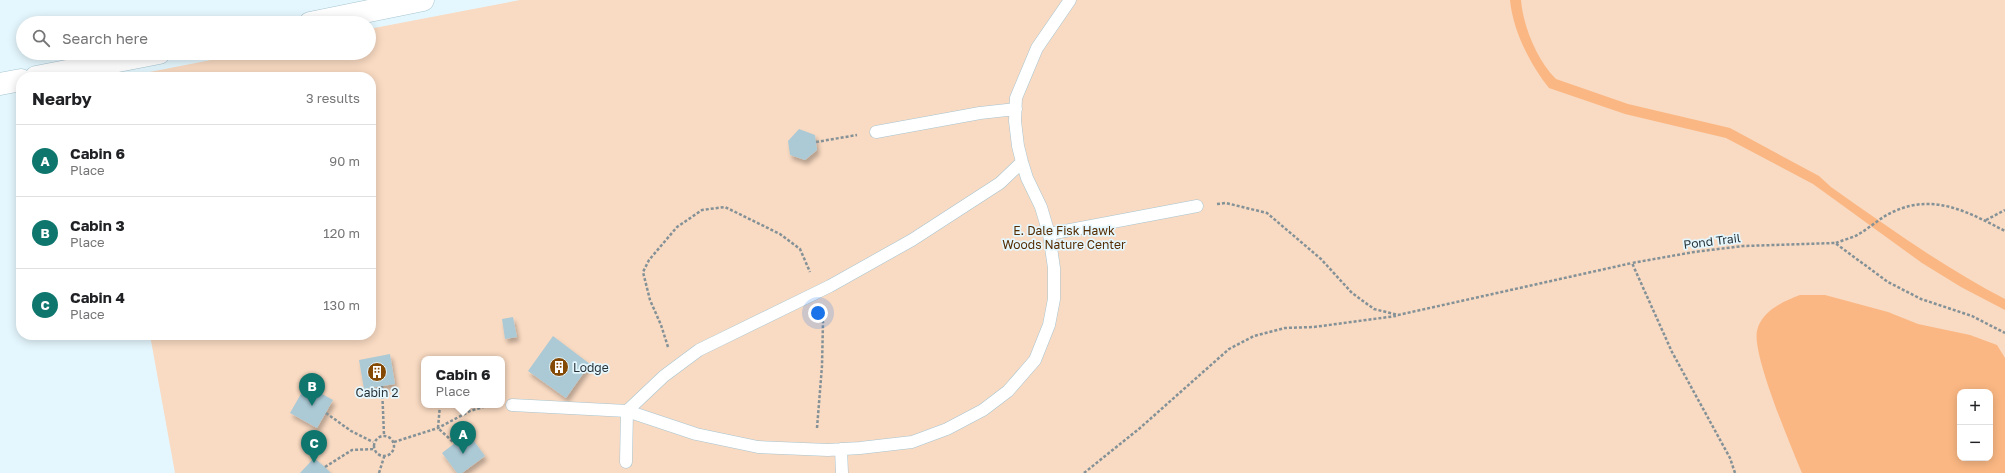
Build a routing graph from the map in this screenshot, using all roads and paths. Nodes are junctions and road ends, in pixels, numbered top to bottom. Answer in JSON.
{"nodes":[{"id":1,"x":423,"y":0,"type":"edge"},
{"id":2,"x":1070,"y":0,"type":"edge"},
{"id":3,"x":344,"y":16,"type":"edge"},
{"id":4,"x":123,"y":60,"type":"edge"},
{"id":5,"x":62,"y":72,"type":"edge"},
{"id":6,"x":16,"y":81,"type":"edge"},
{"id":7,"x":0,"y":84,"type":"edge"},
{"id":8,"x":1016,"y":109,"type":"junction"},
{"id":9,"x":876,"y":132,"type":"joint"},
{"id":10,"x":816,"y":142,"type":"dead end"},
{"id":11,"x":1022,"y":162,"type":"junction"},
{"id":12,"x":1197,"y":206,"type":"joint"},
{"id":13,"x":2005,"y":210,"type":"edge"},
{"id":14,"x":1985,"y":221,"type":"junction"},
{"id":15,"x":2005,"y":231,"type":"edge"},
{"id":16,"x":1049,"y":234,"type":"junction"},
{"id":17,"x":1835,"y":243,"type":"junction"},
{"id":18,"x":1632,"y":264,"type":"junction"},
{"id":19,"x":816,"y":294,"type":"junction"},
{"id":20,"x":1398,"y":315,"type":"junction"},
{"id":21,"x":2005,"y":334,"type":"edge"},
{"id":22,"x":674,"y":368,"type":"junction"},
{"id":23,"x":382,"y":386,"type":"dead end"},
{"id":24,"x":512,"y":404,"type":"dead end"},
{"id":25,"x":440,"y":408,"type":"edge"},
{"id":26,"x":480,"y":408,"type":"edge"},
{"id":27,"x":627,"y":411,"type":"junction"},
{"id":28,"x":326,"y":413,"type":"dead end"},
{"id":29,"x":438,"y":428,"type":"junction"},
{"id":30,"x":384,"y":435,"type":"junction"},
{"id":31,"x":374,"y":442,"type":"junction"},
{"id":32,"x":394,"y":442,"type":"junction"},
{"id":33,"x":454,"y":443,"type":"dead end"},
{"id":34,"x":374,"y":449,"type":"junction"},
{"id":35,"x":814,"y":449,"type":"junction"},
{"id":36,"x":841,"y":449,"type":"junction"},
{"id":37,"x":384,"y":457,"type":"junction"},
{"id":38,"x":626,"y":462,"type":"dead end"},
{"id":39,"x":325,"y":467,"type":"dead end"},
{"id":40,"x":379,"y":473,"type":"edge"},
{"id":41,"x":842,"y":473,"type":"edge"},
{"id":42,"x":1084,"y":473,"type":"edge"},
{"id":43,"x":1735,"y":473,"type":"edge"}],
"edges":[{"from":1,"to":3,"type":"street"},
{"from":2,"to":8,"type":"lane"},
{"from":4,"to":5,"type":"street"},
{"from":6,"to":7,"type":"street"},
{"from":8,"to":9,"type":"lane"},
{"from":8,"to":11,"type":"lane"},
{"from":9,"to":10,"type":"path"},
{"from":11,"to":16,"type":"lane"},
{"from":11,"to":19,"type":"lane"},
{"from":12,"to":16,"type":"lane"},
{"from":12,"to":20,"type":"path"},
{"from":13,"to":14,"type":"path"},
{"from":14,"to":15,"type":"path"},
{"from":14,"to":17,"type":"path"},
{"from":16,"to":36,"type":"lane"},
{"from":17,"to":18,"type":"path","name":"Pond Trail"},
{"from":17,"to":21,"type":"path"},
{"from":18,"to":20,"type":"path","name":"Pond Trail"},
{"from":18,"to":43,"type":"path"},
{"from":19,"to":22,"type":"lane"},
{"from":19,"to":22,"type":"path"},
{"from":19,"to":35,"type":"path"},
{"from":20,"to":42,"type":"path","name":"Pond Trail"},
{"from":22,"to":27,"type":"lane"},
{"from":23,"to":30,"type":"path"},
{"from":24,"to":27,"type":"lane"},
{"from":25,"to":29,"type":"path"},
{"from":26,"to":29,"type":"path"},
{"from":27,"to":35,"type":"lane"},
{"from":27,"to":38,"type":"lane"},
{"from":28,"to":31,"type":"path"},
{"from":29,"to":32,"type":"path"},
{"from":29,"to":33,"type":"path"},
{"from":30,"to":31,"type":"path"},
{"from":30,"to":32,"type":"path"},
{"from":31,"to":34,"type":"path"},
{"from":32,"to":37,"type":"path"},
{"from":34,"to":37,"type":"path"},
{"from":34,"to":39,"type":"path"},
{"from":35,"to":36,"type":"lane"},
{"from":36,"to":41,"type":"lane"},
{"from":37,"to":40,"type":"path"}]}
